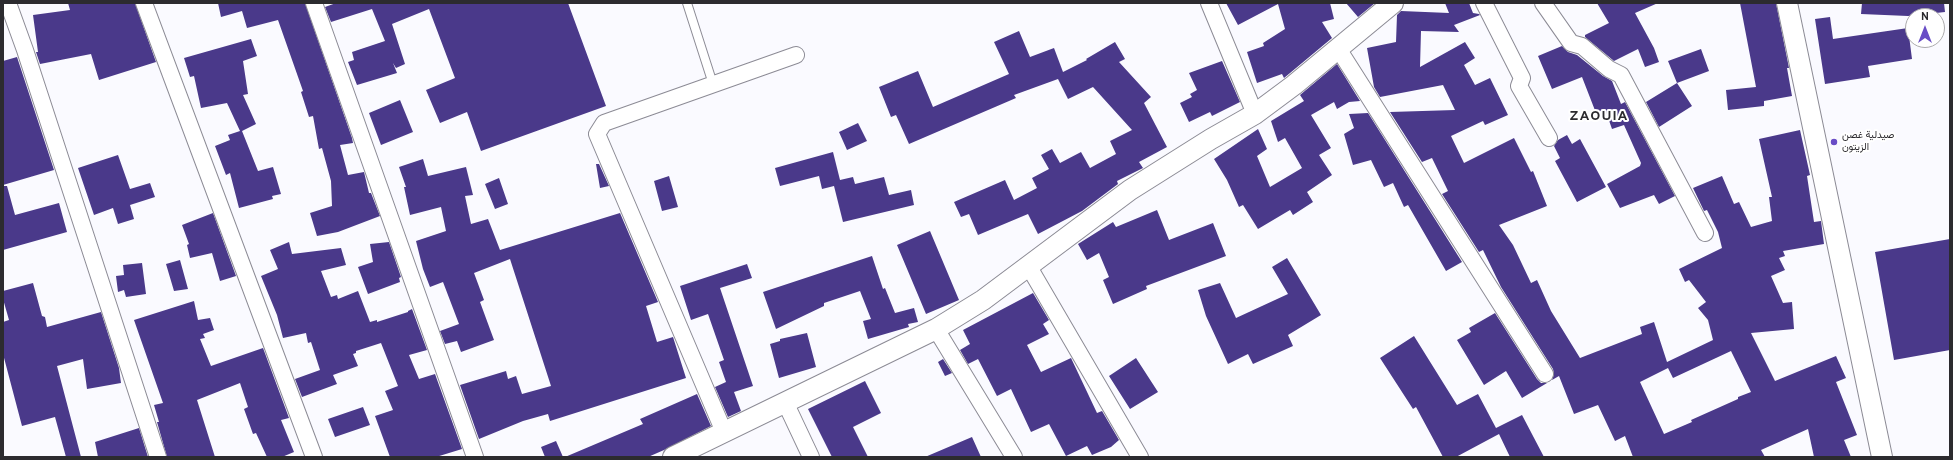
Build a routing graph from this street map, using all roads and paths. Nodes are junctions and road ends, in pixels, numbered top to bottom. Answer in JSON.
{"nodes":[{"id":1,"x":8,"y":3,"type":"edge"},
{"id":2,"x":144,"y":3,"type":"edge"},
{"id":3,"x":314,"y":3,"type":"edge"},
{"id":4,"x":687,"y":3,"type":"edge"},
{"id":5,"x":1209,"y":3,"type":"edge"},
{"id":6,"x":1393,"y":3,"type":"edge"},
{"id":7,"x":1484,"y":3,"type":"edge"},
{"id":8,"x":1543,"y":3,"type":"edge"},
{"id":9,"x":1787,"y":3,"type":"edge"},
{"id":10,"x":1339,"y":50,"type":"junction"},
{"id":11,"x":796,"y":55,"type":"dead end"},
{"id":12,"x":713,"y":84,"type":"junction"},
{"id":13,"x":1255,"y":114,"type":"junction"},
{"id":14,"x":1549,"y":138,"type":"dead end"},
{"id":15,"x":1705,"y":233,"type":"dead end"},
{"id":16,"x":1029,"y":267,"type":"junction"},
{"id":17,"x":936,"y":329,"type":"junction"},
{"id":18,"x":1545,"y":374,"type":"dead end"},
{"id":19,"x":786,"y":404,"type":"junction"},
{"id":20,"x":724,"y":432,"type":"junction"},
{"id":21,"x":158,"y":457,"type":"edge"},
{"id":22,"x":314,"y":457,"type":"edge"},
{"id":23,"x":475,"y":457,"type":"edge"},
{"id":24,"x":673,"y":457,"type":"edge"},
{"id":25,"x":812,"y":457,"type":"edge"},
{"id":26,"x":1014,"y":457,"type":"edge"},
{"id":27,"x":1140,"y":457,"type":"edge"},
{"id":28,"x":1882,"y":457,"type":"edge"}],
"edges":[{"from":1,"to":21,"type":"street"},
{"from":2,"to":22,"type":"street"},
{"from":3,"to":23,"type":"street"},
{"from":4,"to":12,"type":"lane"},
{"from":5,"to":13,"type":"street"},
{"from":6,"to":10,"type":"street"},
{"from":7,"to":14,"type":"street"},
{"from":8,"to":15,"type":"street"},
{"from":9,"to":28,"type":"street"},
{"from":10,"to":13,"type":"street"},
{"from":10,"to":18,"type":"street"},
{"from":11,"to":12,"type":"street"},
{"from":12,"to":20,"type":"street"},
{"from":13,"to":16,"type":"street"},
{"from":16,"to":17,"type":"street"},
{"from":16,"to":27,"type":"street"},
{"from":17,"to":19,"type":"street"},
{"from":17,"to":26,"type":"street"},
{"from":19,"to":20,"type":"street"},
{"from":19,"to":25,"type":"street"},
{"from":20,"to":24,"type":"street"}]}
